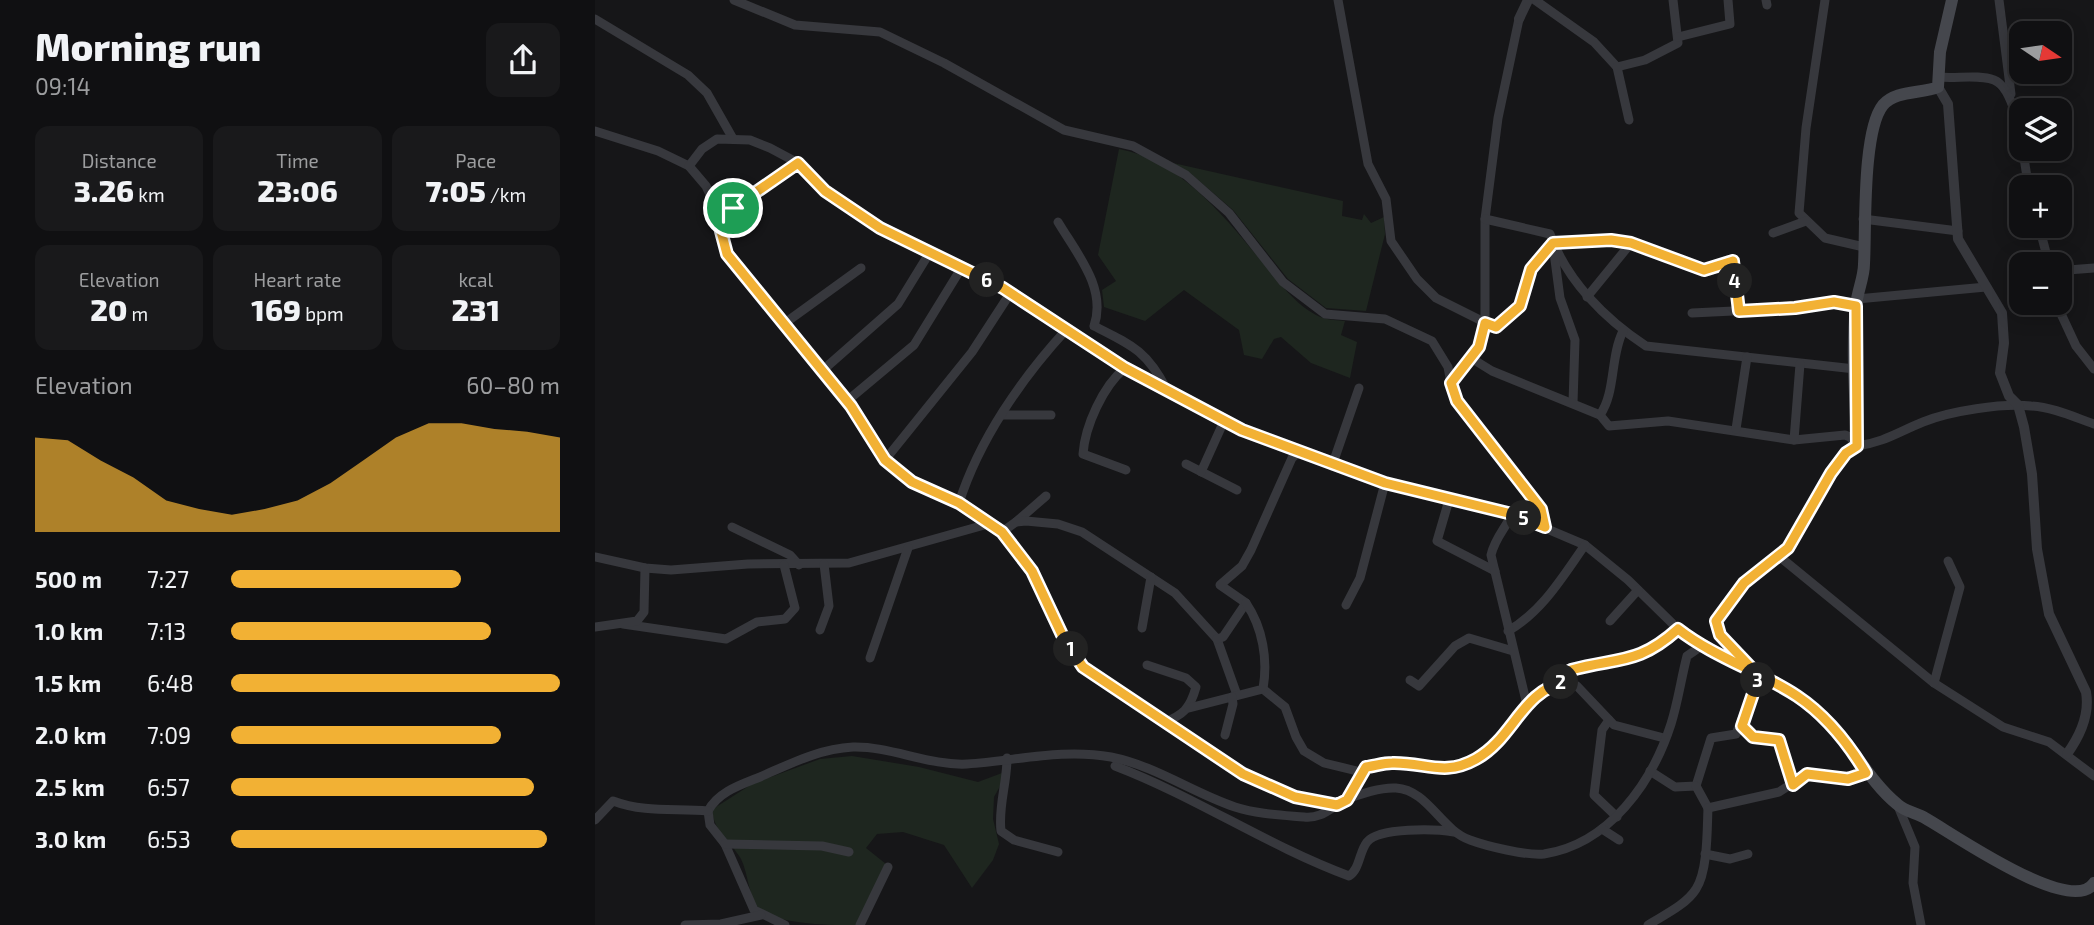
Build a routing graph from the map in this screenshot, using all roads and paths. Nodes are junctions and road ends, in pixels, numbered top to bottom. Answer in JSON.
{"nodes":[{"id":1,"x":734,"y":0,"type":"edge"},
{"id":2,"x":1528,"y":0,"type":"edge"},
{"id":3,"x":1535,"y":0,"type":"edge"},
{"id":4,"x":1673,"y":0,"type":"edge"},
{"id":5,"x":1728,"y":0,"type":"edge"},
{"id":6,"x":1952,"y":0,"type":"edge"},
{"id":7,"x":1999,"y":0,"type":"edge"},
{"id":8,"x":1336,"y":1,"type":"edge"},
{"id":9,"x":1824,"y":1,"type":"edge"},
{"id":10,"x":595,"y":19,"type":"edge"},
{"id":11,"x":1519,"y":19,"type":"joint"},
{"id":12,"x":1678,"y":37,"type":"junction"},
{"id":13,"x":1617,"y":67,"type":"junction"},
{"id":14,"x":1938,"y":82,"type":"junction"},
{"id":15,"x":2010,"y":98,"type":"edge"},
{"id":16,"x":2011,"y":98,"type":"edge"},
{"id":17,"x":1629,"y":120,"type":"dead end"},
{"id":18,"x":595,"y":131,"type":"edge"},
{"id":19,"x":731,"y":137,"type":"junction"},
{"id":20,"x":798,"y":163,"type":"junction"},
{"id":21,"x":689,"y":166,"type":"junction"},
{"id":22,"x":717,"y":216,"type":"junction"},
{"id":23,"x":1485,"y":219,"type":"junction"},
{"id":24,"x":1863,"y":219,"type":"junction"},
{"id":25,"x":1805,"y":221,"type":"junction"},
{"id":26,"x":1058,"y":222,"type":"dead end"},
{"id":27,"x":1958,"y":231,"type":"junction"},
{"id":28,"x":1773,"y":233,"type":"dead end"},
{"id":29,"x":1553,"y":243,"type":"junction"},
{"id":30,"x":1631,"y":243,"type":"junction"},
{"id":31,"x":1864,"y":247,"type":"junction"},
{"id":32,"x":930,"y":252,"type":"junction"},
{"id":33,"x":962,"y":267,"type":"junction"},
{"id":34,"x":861,"y":268,"type":"dead end"},
{"id":35,"x":2072,"y":268,"type":"edge"},
{"id":36,"x":2094,"y":268,"type":"edge"},
{"id":37,"x":1986,"y":287,"type":"junction"},
{"id":38,"x":1011,"y":292,"type":"junction"},
{"id":39,"x":1587,"y":297,"type":"junction"},
{"id":40,"x":1857,"y":303,"type":"junction"},
{"id":41,"x":1739,"y":311,"type":"junction"},
{"id":42,"x":1692,"y":313,"type":"dead end"},
{"id":43,"x":2062,"y":315,"type":"edge"},
{"id":44,"x":785,"y":323,"type":"junction"},
{"id":45,"x":1485,"y":323,"type":"junction"},
{"id":46,"x":1066,"y":330,"type":"junction"},
{"id":47,"x":1623,"y":331,"type":"junction"},
{"id":48,"x":1747,"y":357,"type":"junction"},
{"id":49,"x":1471,"y":358,"type":"junction"},
{"id":50,"x":1800,"y":364,"type":"junction"},
{"id":51,"x":1125,"y":368,"type":"junction"},
{"id":52,"x":1855,"y":369,"type":"junction"},
{"id":53,"x":2094,"y":369,"type":"edge"},
{"id":54,"x":823,"y":370,"type":"junction"},
{"id":55,"x":1451,"y":383,"type":"junction"},
{"id":56,"x":1359,"y":388,"type":"dead end"},
{"id":57,"x":1168,"y":391,"type":"junction"},
{"id":58,"x":847,"y":401,"type":"junction"},
{"id":59,"x":1573,"y":402,"type":"junction"},
{"id":60,"x":2018,"y":405,"type":"junction"},
{"id":61,"x":1003,"y":415,"type":"junction"},
{"id":62,"x":1051,"y":415,"type":"dead end"},
{"id":63,"x":1600,"y":415,"type":"junction"},
{"id":64,"x":1224,"y":421,"type":"junction"},
{"id":65,"x":2094,"y":424,"type":"edge"},
{"id":66,"x":1736,"y":429,"type":"junction"},
{"id":67,"x":1794,"y":440,"type":"junction"},
{"id":68,"x":1857,"y":446,"type":"junction"},
{"id":69,"x":1298,"y":453,"type":"junction"},
{"id":70,"x":885,"y":460,"type":"junction"},
{"id":71,"x":1186,"y":464,"type":"dead end"},
{"id":72,"x":1332,"y":466,"type":"junction"},
{"id":73,"x":1126,"y":470,"type":"dead end"},
{"id":74,"x":1201,"y":472,"type":"junction"},
{"id":75,"x":1385,"y":483,"type":"junction"},
{"id":76,"x":1237,"y":490,"type":"dead end"},
{"id":77,"x":1046,"y":496,"type":"dead end"},
{"id":78,"x":1449,"y":500,"type":"junction"},
{"id":79,"x":959,"y":503,"type":"junction"},
{"id":80,"x":1512,"y":514,"type":"junction"},
{"id":81,"x":1016,"y":522,"type":"junction"},
{"id":82,"x":988,"y":524,"type":"junction"},
{"id":83,"x":732,"y":527,"type":"dead end"},
{"id":84,"x":1545,"y":527,"type":"junction"},
{"id":85,"x":1002,"y":532,"type":"junction"},
{"id":86,"x":1585,"y":545,"type":"junction"},
{"id":87,"x":908,"y":548,"type":"junction"},
{"id":88,"x":595,"y":557,"type":"edge"},
{"id":89,"x":1780,"y":557,"type":"junction"},
{"id":90,"x":1948,"y":561,"type":"dead end"},
{"id":91,"x":824,"y":564,"type":"junction"},
{"id":92,"x":784,"y":565,"type":"junction"},
{"id":93,"x":799,"y":565,"type":"junction"},
{"id":94,"x":645,"y":568,"type":"junction"},
{"id":95,"x":1495,"y":571,"type":"junction"},
{"id":96,"x":1151,"y":577,"type":"junction"},
{"id":97,"x":1638,"y":590,"type":"junction"},
{"id":98,"x":1246,"y":603,"type":"junction"},
{"id":99,"x":1346,"y":606,"type":"dead end"},
{"id":100,"x":1610,"y":621,"type":"dead end"},
{"id":101,"x":623,"y":624,"type":"junction"},
{"id":102,"x":595,"y":627,"type":"edge"},
{"id":103,"x":1142,"y":628,"type":"dead end"},
{"id":104,"x":1678,"y":629,"type":"junction"},
{"id":105,"x":820,"y":630,"type":"dead end"},
{"id":106,"x":1508,"y":631,"type":"junction"},
{"id":107,"x":1217,"y":639,"type":"junction"},
{"id":108,"x":1697,"y":642,"type":"junction"},
{"id":109,"x":1513,"y":651,"type":"junction"},
{"id":110,"x":870,"y":658,"type":"dead end"},
{"id":111,"x":1147,"y":665,"type":"dead end"},
{"id":112,"x":1759,"y":676,"type":"junction"},
{"id":113,"x":1410,"y":680,"type":"dead end"},
{"id":114,"x":1567,"y":681,"type":"junction"},
{"id":115,"x":1934,"y":683,"type":"junction"},
{"id":116,"x":1263,"y":689,"type":"junction"},
{"id":117,"x":1235,"y":696,"type":"junction"},
{"id":118,"x":1527,"y":705,"type":"junction"},
{"id":119,"x":1189,"y":708,"type":"junction"},
{"id":120,"x":1609,"y":720,"type":"junction"},
{"id":121,"x":1163,"y":723,"type":"junction"},
{"id":122,"x":1742,"y":726,"type":"junction"},
{"id":123,"x":1225,"y":735,"type":"dead end"},
{"id":124,"x":1664,"y":738,"type":"junction"},
{"id":125,"x":2067,"y":754,"type":"junction"},
{"id":126,"x":1007,"y":758,"type":"junction"},
{"id":127,"x":1115,"y":766,"type":"dead end"},
{"id":128,"x":1650,"y":771,"type":"junction"},
{"id":129,"x":1361,"y":772,"type":"junction"},
{"id":130,"x":1866,"y":773,"type":"junction"},
{"id":131,"x":2094,"y":776,"type":"edge"},
{"id":132,"x":1793,"y":785,"type":"junction"},
{"id":133,"x":1696,"y":786,"type":"junction"},
{"id":134,"x":1347,"y":800,"type":"junction"},
{"id":135,"x":1337,"y":805,"type":"junction"},
{"id":136,"x":1898,"y":806,"type":"junction"},
{"id":137,"x":1708,"y":808,"type":"junction"},
{"id":138,"x":708,"y":811,"type":"junction"},
{"id":139,"x":1617,"y":817,"type":"junction"},
{"id":140,"x":595,"y":820,"type":"edge"},
{"id":141,"x":1602,"y":829,"type":"junction"},
{"id":142,"x":1454,"y":832,"type":"junction"},
{"id":143,"x":1619,"y":840,"type":"dead end"},
{"id":144,"x":725,"y":844,"type":"junction"},
{"id":145,"x":849,"y":852,"type":"dead end"},
{"id":146,"x":1058,"y":852,"type":"dead end"},
{"id":147,"x":1705,"y":854,"type":"junction"},
{"id":148,"x":1748,"y":854,"type":"dead end"},
{"id":149,"x":888,"y":867,"type":"dead end"},
{"id":150,"x":2094,"y":884,"type":"edge"},
{"id":151,"x":761,"y":915,"type":"junction"},
{"id":152,"x":685,"y":925,"type":"edge"},
{"id":153,"x":785,"y":925,"type":"edge"},
{"id":154,"x":860,"y":925,"type":"edge"},
{"id":155,"x":1649,"y":925,"type":"edge"},
{"id":156,"x":1921,"y":925,"type":"edge"}],
"edges":[{"from":1,"to":55,"type":"street"},
{"from":2,"to":11,"type":"street"},
{"from":3,"to":13,"type":"street"},
{"from":4,"to":12,"type":"street"},
{"from":5,"to":12,"type":"street"},
{"from":6,"to":14,"type":"main road"},
{"from":7,"to":16,"type":"street"},
{"from":8,"to":45,"type":"street"},
{"from":9,"to":25,"type":"street"},
{"from":10,"to":19,"type":"street"},
{"from":11,"to":23,"type":"street"},
{"from":12,"to":13,"type":"street"},
{"from":13,"to":17,"type":"street"},
{"from":14,"to":15,"type":"street"},
{"from":14,"to":24,"type":"main road"},
{"from":14,"to":27,"type":"street"},
{"from":18,"to":21,"type":"street"},
{"from":19,"to":20,"type":"street"},
{"from":19,"to":21,"type":"street"},
{"from":20,"to":22,"type":"street"},
{"from":20,"to":32,"type":"street"},
{"from":21,"to":22,"type":"street"},
{"from":22,"to":44,"type":"street"},
{"from":23,"to":29,"type":"street"},
{"from":23,"to":45,"type":"street"},
{"from":24,"to":27,"type":"street"},
{"from":24,"to":31,"type":"main road"},
{"from":25,"to":28,"type":"street"},
{"from":25,"to":31,"type":"street"},
{"from":26,"to":57,"type":"street"},
{"from":27,"to":37,"type":"street"},
{"from":29,"to":30,"type":"street"},
{"from":29,"to":39,"type":"street"},
{"from":29,"to":45,"type":"street"},
{"from":29,"to":59,"type":"street"},
{"from":30,"to":39,"type":"street"},
{"from":30,"to":41,"type":"street"},
{"from":31,"to":40,"type":"main road"},
{"from":32,"to":33,"type":"street"},
{"from":32,"to":54,"type":"street"},
{"from":33,"to":38,"type":"street"},
{"from":33,"to":58,"type":"street"},
{"from":34,"to":44,"type":"street"},
{"from":35,"to":36,"type":"street"},
{"from":37,"to":40,"type":"street"},
{"from":37,"to":60,"type":"street"},
{"from":38,"to":46,"type":"street"},
{"from":38,"to":70,"type":"street"},
{"from":39,"to":47,"type":"street"},
{"from":40,"to":41,"type":"street"},
{"from":40,"to":52,"type":"main road"},
{"from":41,"to":42,"type":"street"},
{"from":43,"to":53,"type":"street"},
{"from":44,"to":54,"type":"street"},
{"from":45,"to":49,"type":"street"},
{"from":46,"to":51,"type":"street"},
{"from":46,"to":61,"type":"street"},
{"from":47,"to":48,"type":"street"},
{"from":47,"to":63,"type":"street"},
{"from":48,"to":50,"type":"street"},
{"from":48,"to":66,"type":"street"},
{"from":49,"to":55,"type":"street"},
{"from":49,"to":59,"type":"street"},
{"from":50,"to":52,"type":"street"},
{"from":50,"to":67,"type":"street"},
{"from":51,"to":57,"type":"street"},
{"from":51,"to":73,"type":"street"},
{"from":52,"to":68,"type":"main road"},
{"from":54,"to":58,"type":"street"},
{"from":55,"to":84,"type":"street"},
{"from":56,"to":72,"type":"street"},
{"from":57,"to":64,"type":"street"},
{"from":58,"to":70,"type":"street"},
{"from":59,"to":63,"type":"street"},
{"from":60,"to":65,"type":"street"},
{"from":60,"to":68,"type":"street"},
{"from":60,"to":125,"type":"street"},
{"from":61,"to":62,"type":"street"},
{"from":61,"to":79,"type":"street"},
{"from":63,"to":66,"type":"street"},
{"from":64,"to":69,"type":"street"},
{"from":64,"to":74,"type":"street"},
{"from":66,"to":67,"type":"street"},
{"from":67,"to":68,"type":"street"},
{"from":68,"to":89,"type":"main road"},
{"from":69,"to":72,"type":"street"},
{"from":69,"to":98,"type":"street"},
{"from":70,"to":79,"type":"street"},
{"from":71,"to":74,"type":"street"},
{"from":72,"to":75,"type":"street"},
{"from":74,"to":76,"type":"street"},
{"from":75,"to":78,"type":"street"},
{"from":75,"to":99,"type":"street"},
{"from":77,"to":81,"type":"street"},
{"from":78,"to":80,"type":"street"},
{"from":78,"to":95,"type":"street"},
{"from":79,"to":82,"type":"street"},
{"from":80,"to":84,"type":"street"},
{"from":80,"to":95,"type":"street"},
{"from":81,"to":85,"type":"street"},
{"from":81,"to":96,"type":"street"},
{"from":82,"to":85,"type":"street"},
{"from":82,"to":87,"type":"street"},
{"from":83,"to":93,"type":"street"},
{"from":84,"to":86,"type":"street"},
{"from":85,"to":121,"type":"street"},
{"from":86,"to":97,"type":"street"},
{"from":86,"to":106,"type":"street"},
{"from":87,"to":91,"type":"street"},
{"from":87,"to":110,"type":"street"},
{"from":88,"to":94,"type":"street"},
{"from":89,"to":112,"type":"main road"},
{"from":89,"to":115,"type":"street"},
{"from":90,"to":115,"type":"street"},
{"from":91,"to":93,"type":"street"},
{"from":91,"to":105,"type":"street"},
{"from":92,"to":93,"type":"street"},
{"from":92,"to":94,"type":"street"},
{"from":92,"to":101,"type":"street"},
{"from":94,"to":101,"type":"street"},
{"from":95,"to":106,"type":"street"},
{"from":96,"to":103,"type":"street"},
{"from":96,"to":107,"type":"street"},
{"from":97,"to":100,"type":"street"},
{"from":97,"to":104,"type":"street"},
{"from":98,"to":107,"type":"street"},
{"from":98,"to":116,"type":"street"},
{"from":101,"to":102,"type":"street"},
{"from":104,"to":108,"type":"street"},
{"from":104,"to":114,"type":"street"},
{"from":106,"to":109,"type":"street"},
{"from":107,"to":117,"type":"street"},
{"from":108,"to":112,"type":"main road"},
{"from":108,"to":124,"type":"street"},
{"from":109,"to":113,"type":"street"},
{"from":109,"to":118,"type":"street"},
{"from":111,"to":119,"type":"street"},
{"from":112,"to":122,"type":"street"},
{"from":112,"to":130,"type":"main road"},
{"from":114,"to":118,"type":"street"},
{"from":114,"to":120,"type":"street"},
{"from":115,"to":125,"type":"street"},
{"from":116,"to":117,"type":"street"},
{"from":116,"to":129,"type":"street"},
{"from":117,"to":119,"type":"street"},
{"from":117,"to":123,"type":"street"},
{"from":118,"to":129,"type":"street"},
{"from":119,"to":121,"type":"street"},
{"from":120,"to":124,"type":"street"},
{"from":120,"to":139,"type":"street"},
{"from":121,"to":135,"type":"street"},
{"from":122,"to":132,"type":"street"},
{"from":122,"to":133,"type":"street"},
{"from":124,"to":128,"type":"street"},
{"from":125,"to":131,"type":"street"},
{"from":126,"to":135,"type":"street"},
{"from":126,"to":138,"type":"street"},
{"from":126,"to":146,"type":"street"},
{"from":127,"to":142,"type":"street"},
{"from":128,"to":133,"type":"street"},
{"from":128,"to":139,"type":"street"},
{"from":129,"to":134,"type":"street"},
{"from":130,"to":132,"type":"street"},
{"from":130,"to":136,"type":"main road"},
{"from":132,"to":137,"type":"street"},
{"from":133,"to":137,"type":"street"},
{"from":134,"to":135,"type":"street"},
{"from":134,"to":142,"type":"street"},
{"from":136,"to":150,"type":"main road"},
{"from":136,"to":156,"type":"street"},
{"from":137,"to":147,"type":"street"},
{"from":138,"to":140,"type":"street"},
{"from":138,"to":144,"type":"street"},
{"from":139,"to":141,"type":"street"},
{"from":141,"to":142,"type":"street"},
{"from":141,"to":143,"type":"street"},
{"from":144,"to":145,"type":"street"},
{"from":144,"to":151,"type":"street"},
{"from":147,"to":148,"type":"street"},
{"from":147,"to":155,"type":"street"},
{"from":149,"to":154,"type":"street"},
{"from":151,"to":152,"type":"street"},
{"from":151,"to":153,"type":"street"}]}
